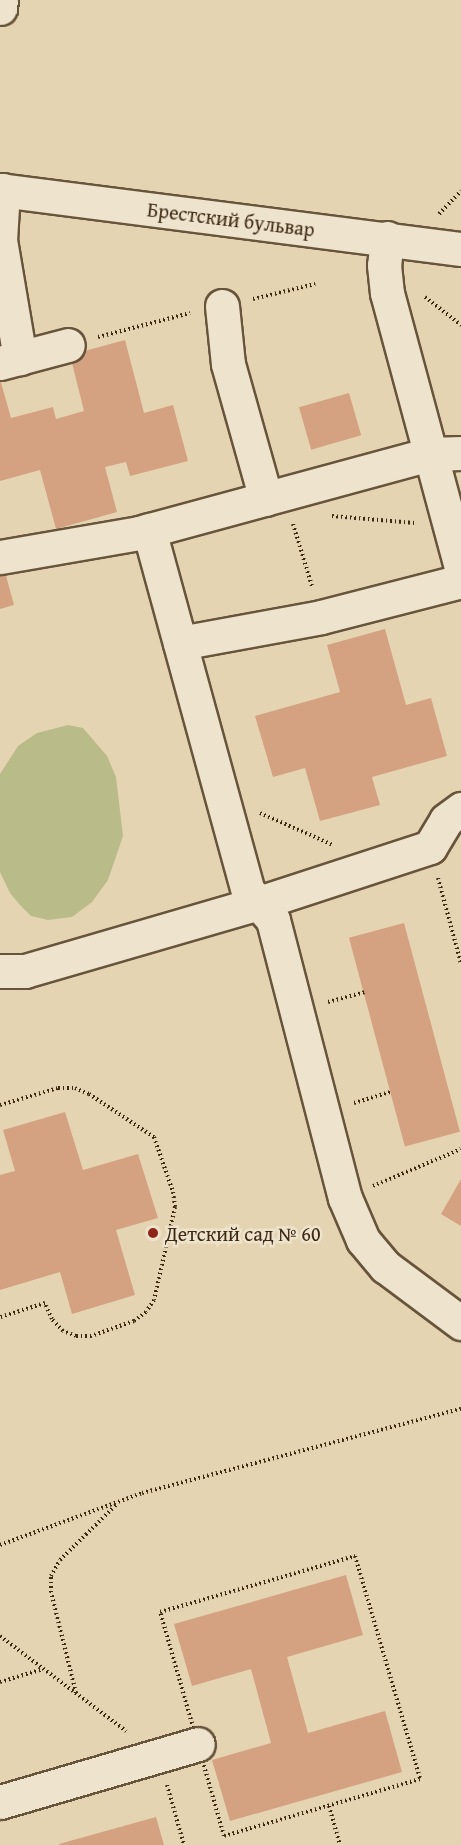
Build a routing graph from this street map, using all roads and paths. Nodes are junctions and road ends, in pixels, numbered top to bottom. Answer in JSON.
{"nodes":[{"id":1,"x":1,"y":0,"type":"edge"},
{"id":2,"x":0,"y":8,"type":"edge"},
{"id":3,"x":1,"y":190,"type":"edge"},
{"id":4,"x":461,"y":190,"type":"edge"},
{"id":5,"x":439,"y":214,"type":"dead end"},
{"id":6,"x":387,"y":238,"type":"junction"},
{"id":7,"x":461,"y":249,"type":"edge"},
{"id":8,"x":425,"y":297,"type":"dead end"},
{"id":9,"x":222,"y":306,"type":"dead end"},
{"id":10,"x":461,"y":325,"type":"edge"},
{"id":11,"x":68,"y":345,"type":"dead end"},
{"id":12,"x":10,"y":360,"type":"edge"},
{"id":13,"x":445,"y":454,"type":"edge"},
{"id":14,"x":275,"y":497,"type":"junction"},
{"id":15,"x":329,"y":516,"type":"dead end"},
{"id":16,"x":423,"y":524,"type":"dead end"},
{"id":17,"x":149,"y":530,"type":"junction"},
{"id":18,"x":0,"y":557,"type":"edge"},
{"id":19,"x":461,"y":568,"type":"edge"},
{"id":20,"x":461,"y":581,"type":"edge"},
{"id":21,"x":321,"y":617,"type":"junction"},
{"id":22,"x":180,"y":643,"type":"junction"},
{"id":23,"x":461,"y":809,"type":"edge"},
{"id":24,"x":258,"y":812,"type":"dead end"},
{"id":25,"x":430,"y":847,"type":"junction"},
{"id":26,"x":339,"y":848,"type":"dead end"},
{"id":27,"x":259,"y":903,"type":"junction"},
{"id":28,"x":461,"y":964,"type":"edge"},
{"id":29,"x":0,"y":971,"type":"edge"},
{"id":30,"x":365,"y":992,"type":"dead end"},
{"id":31,"x":297,"y":1010,"type":"junction"},
{"id":32,"x":391,"y":1092,"type":"dead end"},
{"id":33,"x":0,"y":1105,"type":"edge"},
{"id":34,"x":322,"y":1111,"type":"junction"},
{"id":35,"x":461,"y":1149,"type":"edge"},
{"id":36,"x":345,"y":1198,"type":"junction"},
{"id":37,"x":0,"y":1317,"type":"edge"},
{"id":38,"x":461,"y":1323,"type":"edge"},
{"id":39,"x":460,"y":1408,"type":"edge"},
{"id":40,"x":120,"y":1502,"type":"junction"},
{"id":41,"x":0,"y":1545,"type":"edge"},
{"id":42,"x":0,"y":1636,"type":"edge"},
{"id":43,"x":44,"y":1669,"type":"junction"},
{"id":44,"x":0,"y":1682,"type":"edge"},
{"id":45,"x":76,"y":1693,"type":"junction"},
{"id":46,"x":198,"y":1744,"type":"junction"},
{"id":47,"x":158,"y":1755,"type":"junction"},
{"id":48,"x":0,"y":1802,"type":"edge"},
{"id":49,"x":329,"y":1806,"type":"junction"},
{"id":50,"x":184,"y":1845,"type":"edge"},
{"id":51,"x":340,"y":1845,"type":"edge"}],
"edges":[{"from":1,"to":2,"type":"street"},
{"from":3,"to":6,"type":"street","name":"Брестский бульвар"},
{"from":3,"to":12,"type":"street"},
{"from":4,"to":5,"type":"path"},
{"from":6,"to":7,"type":"street","name":"Брестский бульвар"},
{"from":6,"to":13,"type":"street"},
{"from":8,"to":10,"type":"path"},
{"from":9,"to":14,"type":"street"},
{"from":11,"to":12,"type":"street"},
{"from":13,"to":14,"type":"street"},
{"from":13,"to":19,"type":"street"},
{"from":14,"to":17,"type":"street"},
{"from":14,"to":21,"type":"path"},
{"from":15,"to":16,"type":"path"},
{"from":17,"to":18,"type":"street"},
{"from":17,"to":22,"type":"street"},
{"from":20,"to":21,"type":"street"},
{"from":21,"to":22,"type":"street"},
{"from":22,"to":27,"type":"street"},
{"from":23,"to":25,"type":"street"},
{"from":24,"to":26,"type":"path"},
{"from":25,"to":27,"type":"street"},
{"from":25,"to":28,"type":"path"},
{"from":27,"to":29,"type":"street"},
{"from":27,"to":31,"type":"street"},
{"from":30,"to":31,"type":"path"},
{"from":31,"to":34,"type":"street"},
{"from":32,"to":34,"type":"path"},
{"from":33,"to":37,"type":"path"},
{"from":34,"to":36,"type":"street"},
{"from":35,"to":36,"type":"path"},
{"from":36,"to":38,"type":"street"},
{"from":39,"to":40,"type":"path"},
{"from":40,"to":41,"type":"path"},
{"from":40,"to":45,"type":"path"},
{"from":42,"to":43,"type":"path"},
{"from":43,"to":44,"type":"path"},
{"from":43,"to":45,"type":"path"},
{"from":45,"to":47,"type":"path"},
{"from":46,"to":47,"type":"street"},
{"from":46,"to":49,"type":"path"},
{"from":46,"to":49,"type":"path"},
{"from":47,"to":48,"type":"street"},
{"from":47,"to":50,"type":"path"},
{"from":49,"to":51,"type":"path"}]}
